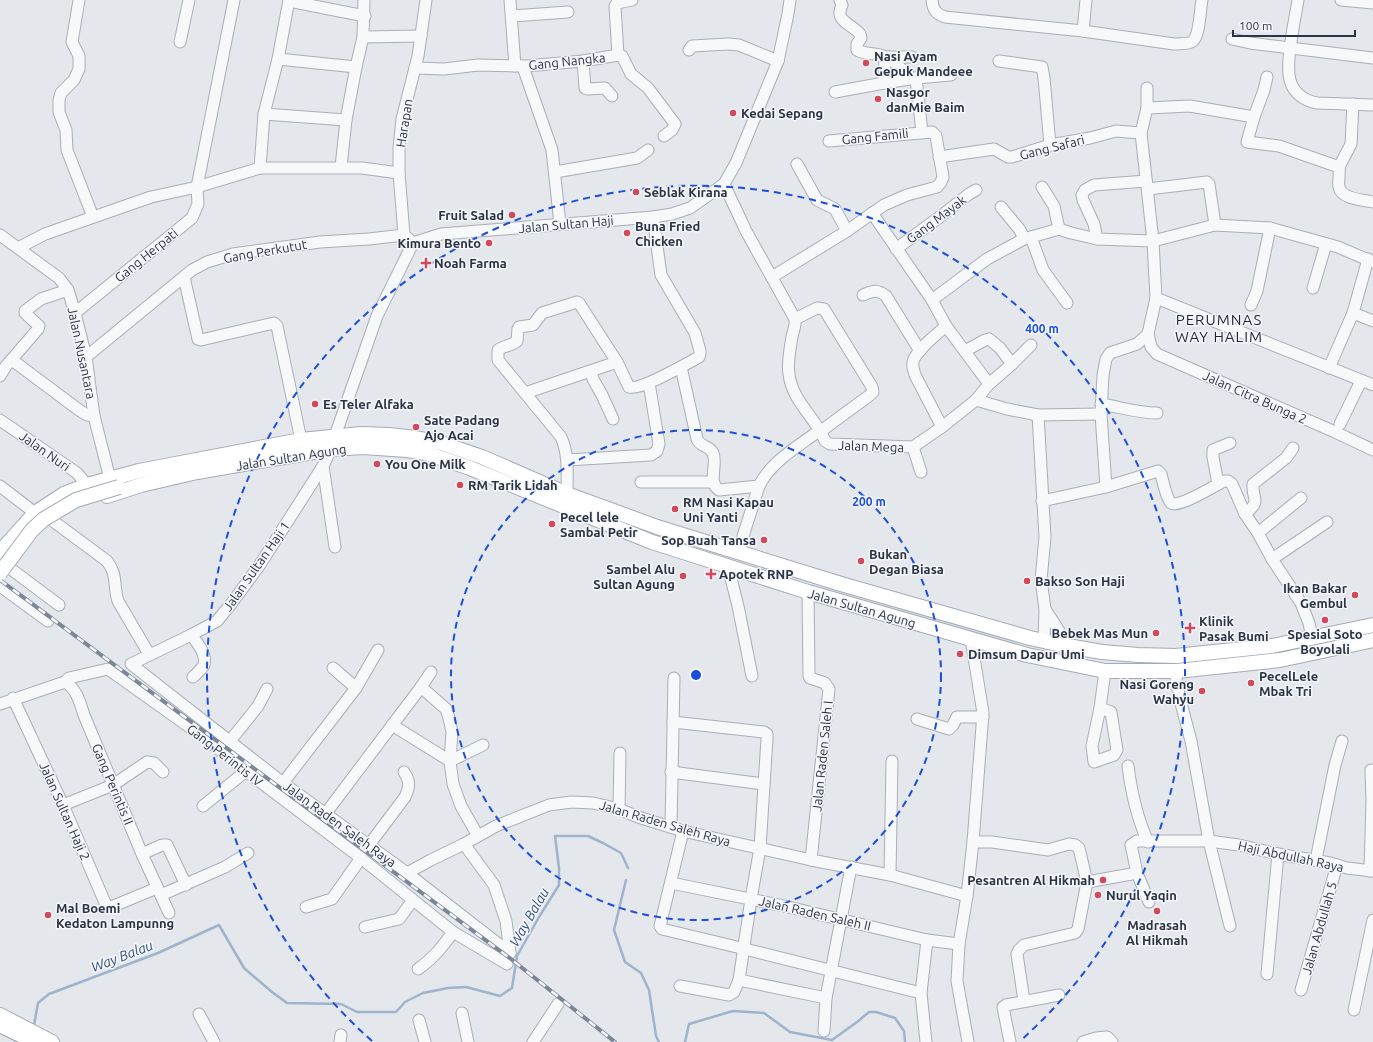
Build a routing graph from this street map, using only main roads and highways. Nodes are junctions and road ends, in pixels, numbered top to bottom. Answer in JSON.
{"nodes":[{"id":1,"x":333,"y":442,"type":"junction"},
{"id":2,"x":140,"y":478,"type":"junction"},
{"id":3,"x":115,"y":482,"type":"junction"},
{"id":4,"x":656,"y":527,"type":"junction"},
{"id":5,"x":652,"y":542,"type":"junction"},
{"id":6,"x":0,"y":552,"type":"edge"},
{"id":7,"x":2,"y":566,"type":"edge"},
{"id":8,"x":0,"y":581,"type":"edge"},
{"id":9,"x":841,"y":584,"type":"junction"},
{"id":10,"x":836,"y":601,"type":"junction"},
{"id":11,"x":1373,"y":625,"type":"edge"},
{"id":12,"x":1037,"y":639,"type":"junction"},
{"id":13,"x":1373,"y":640,"type":"edge"},
{"id":14,"x":1027,"y":655,"type":"junction"},
{"id":15,"x":0,"y":1015,"type":"edge"},
{"id":16,"x":0,"y":1024,"type":"edge"},
{"id":17,"x":0,"y":1032,"type":"edge"},
{"id":18,"x":18,"y":1042,"type":"edge"},
{"id":19,"x":46,"y":1042,"type":"edge"}],
"edges":[{"from":1,"to":2,"type":"main road","name":"Jalan Sultan Agung"},
{"from":1,"to":2,"type":"main road","name":"Jalan Sultan Agung"},
{"from":1,"to":4,"type":"main road","name":"Jalan Sultan Agung"},
{"from":1,"to":5,"type":"main road","name":"Jalan Sultan Agung"},
{"from":2,"to":3,"type":"main road"},
{"from":2,"to":7,"type":"main road","name":"Jalan Sultan Agung"},
{"from":3,"to":6,"type":"main road"},
{"from":3,"to":7,"type":"main road","bridge":true},
{"from":4,"to":5,"type":"main road"},
{"from":4,"to":9,"type":"main road","name":"Jalan Sultan Agung"},
{"from":5,"to":10,"type":"main road","name":"Jalan Sultan Agung"},
{"from":7,"to":8,"type":"main road","name":"Jalan Sultan Agung"},
{"from":9,"to":10,"type":"main road"},
{"from":9,"to":12,"type":"main road","name":"Jalan Sultan Agung"},
{"from":10,"to":14,"type":"main road","name":"Jalan Sultan Agung"},
{"from":11,"to":12,"type":"main road","name":"Jalan Sultan Agung"},
{"from":12,"to":14,"type":"main road"},
{"from":13,"to":14,"type":"main road","name":"Jalan Sultan Agung"},
{"from":15,"to":19,"type":"main road"},
{"from":16,"to":19,"type":"highway"},
{"from":17,"to":18,"type":"main road"}]}
